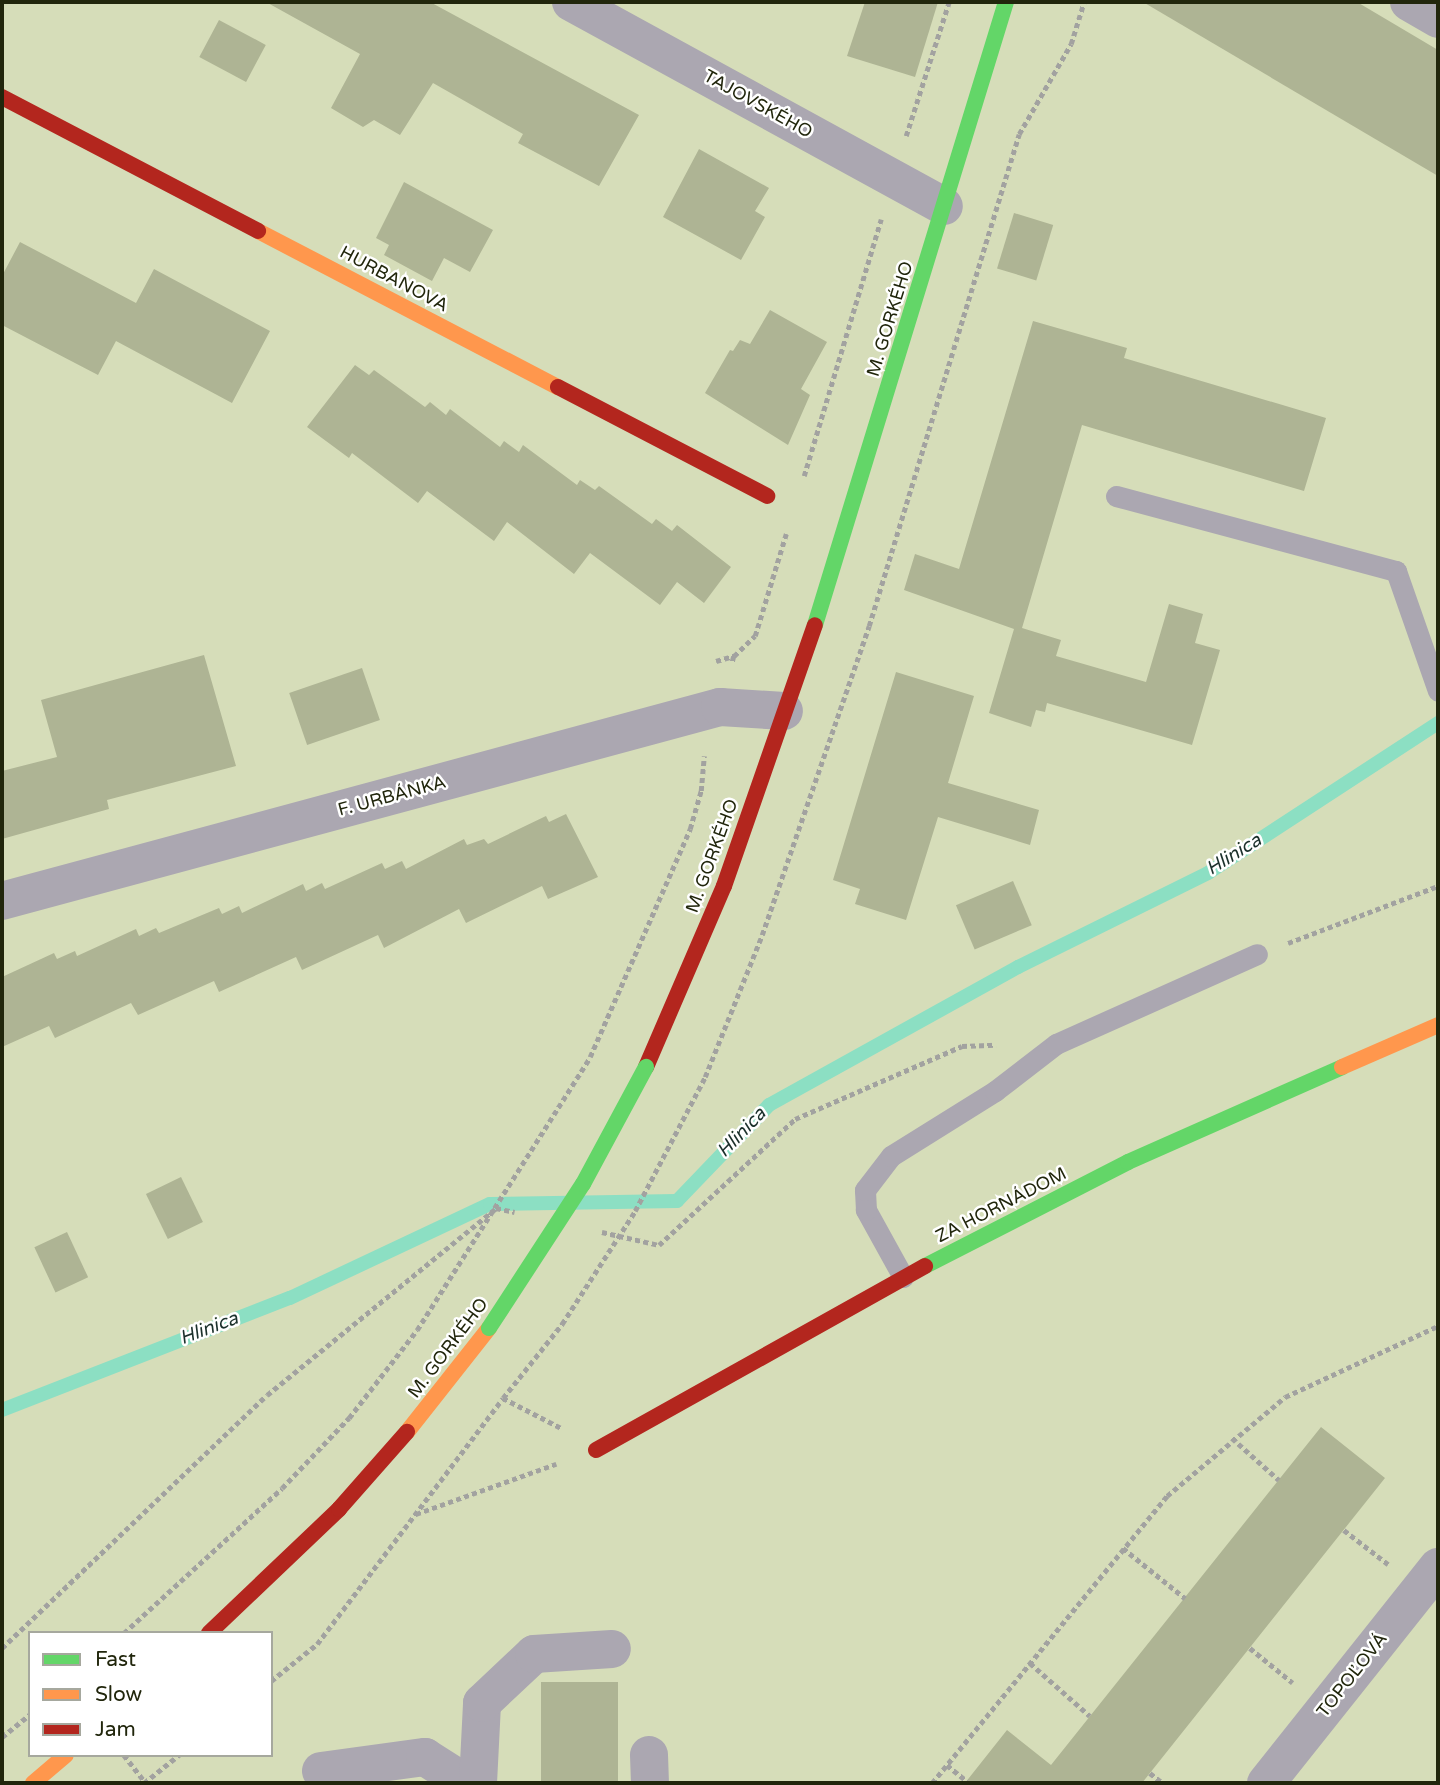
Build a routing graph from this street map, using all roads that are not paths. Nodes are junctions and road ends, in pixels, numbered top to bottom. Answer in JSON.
{"nodes":[{"id":1,"x":571,"y":2,"type":"edge"},
{"id":2,"x":1006,"y":2,"type":"edge"},
{"id":3,"x":1409,"y":2,"type":"edge"},
{"id":4,"x":1438,"y":19,"type":"edge"},
{"id":5,"x":2,"y":97,"type":"edge"},
{"id":6,"x":944,"y":206,"type":"junction"},
{"id":7,"x":767,"y":496,"type":"dead end"},
{"id":8,"x":1116,"y":496,"type":"dead end"},
{"id":9,"x":1438,"y":691,"type":"edge"},
{"id":10,"x":784,"y":711,"type":"junction"},
{"id":11,"x":2,"y":901,"type":"edge"},
{"id":12,"x":1258,"y":954,"type":"road end"},
{"id":13,"x":1438,"y":1025,"type":"edge"},
{"id":14,"x":903,"y":1277,"type":"junction"},
{"id":15,"x":596,"y":1450,"type":"road end"},
{"id":16,"x":1429,"y":1578,"type":"edge"},
{"id":17,"x":211,"y":1631,"type":"edge"},
{"id":18,"x":612,"y":1649,"type":"dead end"},
{"id":19,"x":64,"y":1757,"type":"edge"},
{"id":20,"x":321,"y":1771,"type":"dead end"},
{"id":21,"x":33,"y":1783,"type":"edge"},
{"id":22,"x":467,"y":1783,"type":"edge"},
{"id":23,"x":478,"y":1783,"type":"edge"},
{"id":24,"x":1266,"y":1783,"type":"edge"}],
"edges":[{"from":1,"to":6,"type":"street","name":"TAJOVSKÉHO"},
{"from":2,"to":6,"type":"main road","name":"M. GORKÉHO"},
{"from":3,"to":4,"type":"street"},
{"from":5,"to":7,"type":"main road","name":"HURBANOVA"},
{"from":6,"to":10,"type":"main road","name":"M. GORKÉHO"},
{"from":8,"to":9,"type":"lane"},
{"from":10,"to":11,"type":"street","name":"F. URBÁNKA"},
{"from":10,"to":17,"type":"main road","name":"M. GORKÉHO","bridge":true},
{"from":12,"to":14,"type":"lane"},
{"from":13,"to":14,"type":"main road","name":"ZA HORNÁDOM"},
{"from":14,"to":15,"type":"main road","name":"ZA HORNÁDOM"},
{"from":16,"to":24,"type":"street","name":"TOPOĽOVÁ"},
{"from":18,"to":23,"type":"street"},
{"from":19,"to":21,"type":"main road"},
{"from":20,"to":22,"type":"street"}]}
